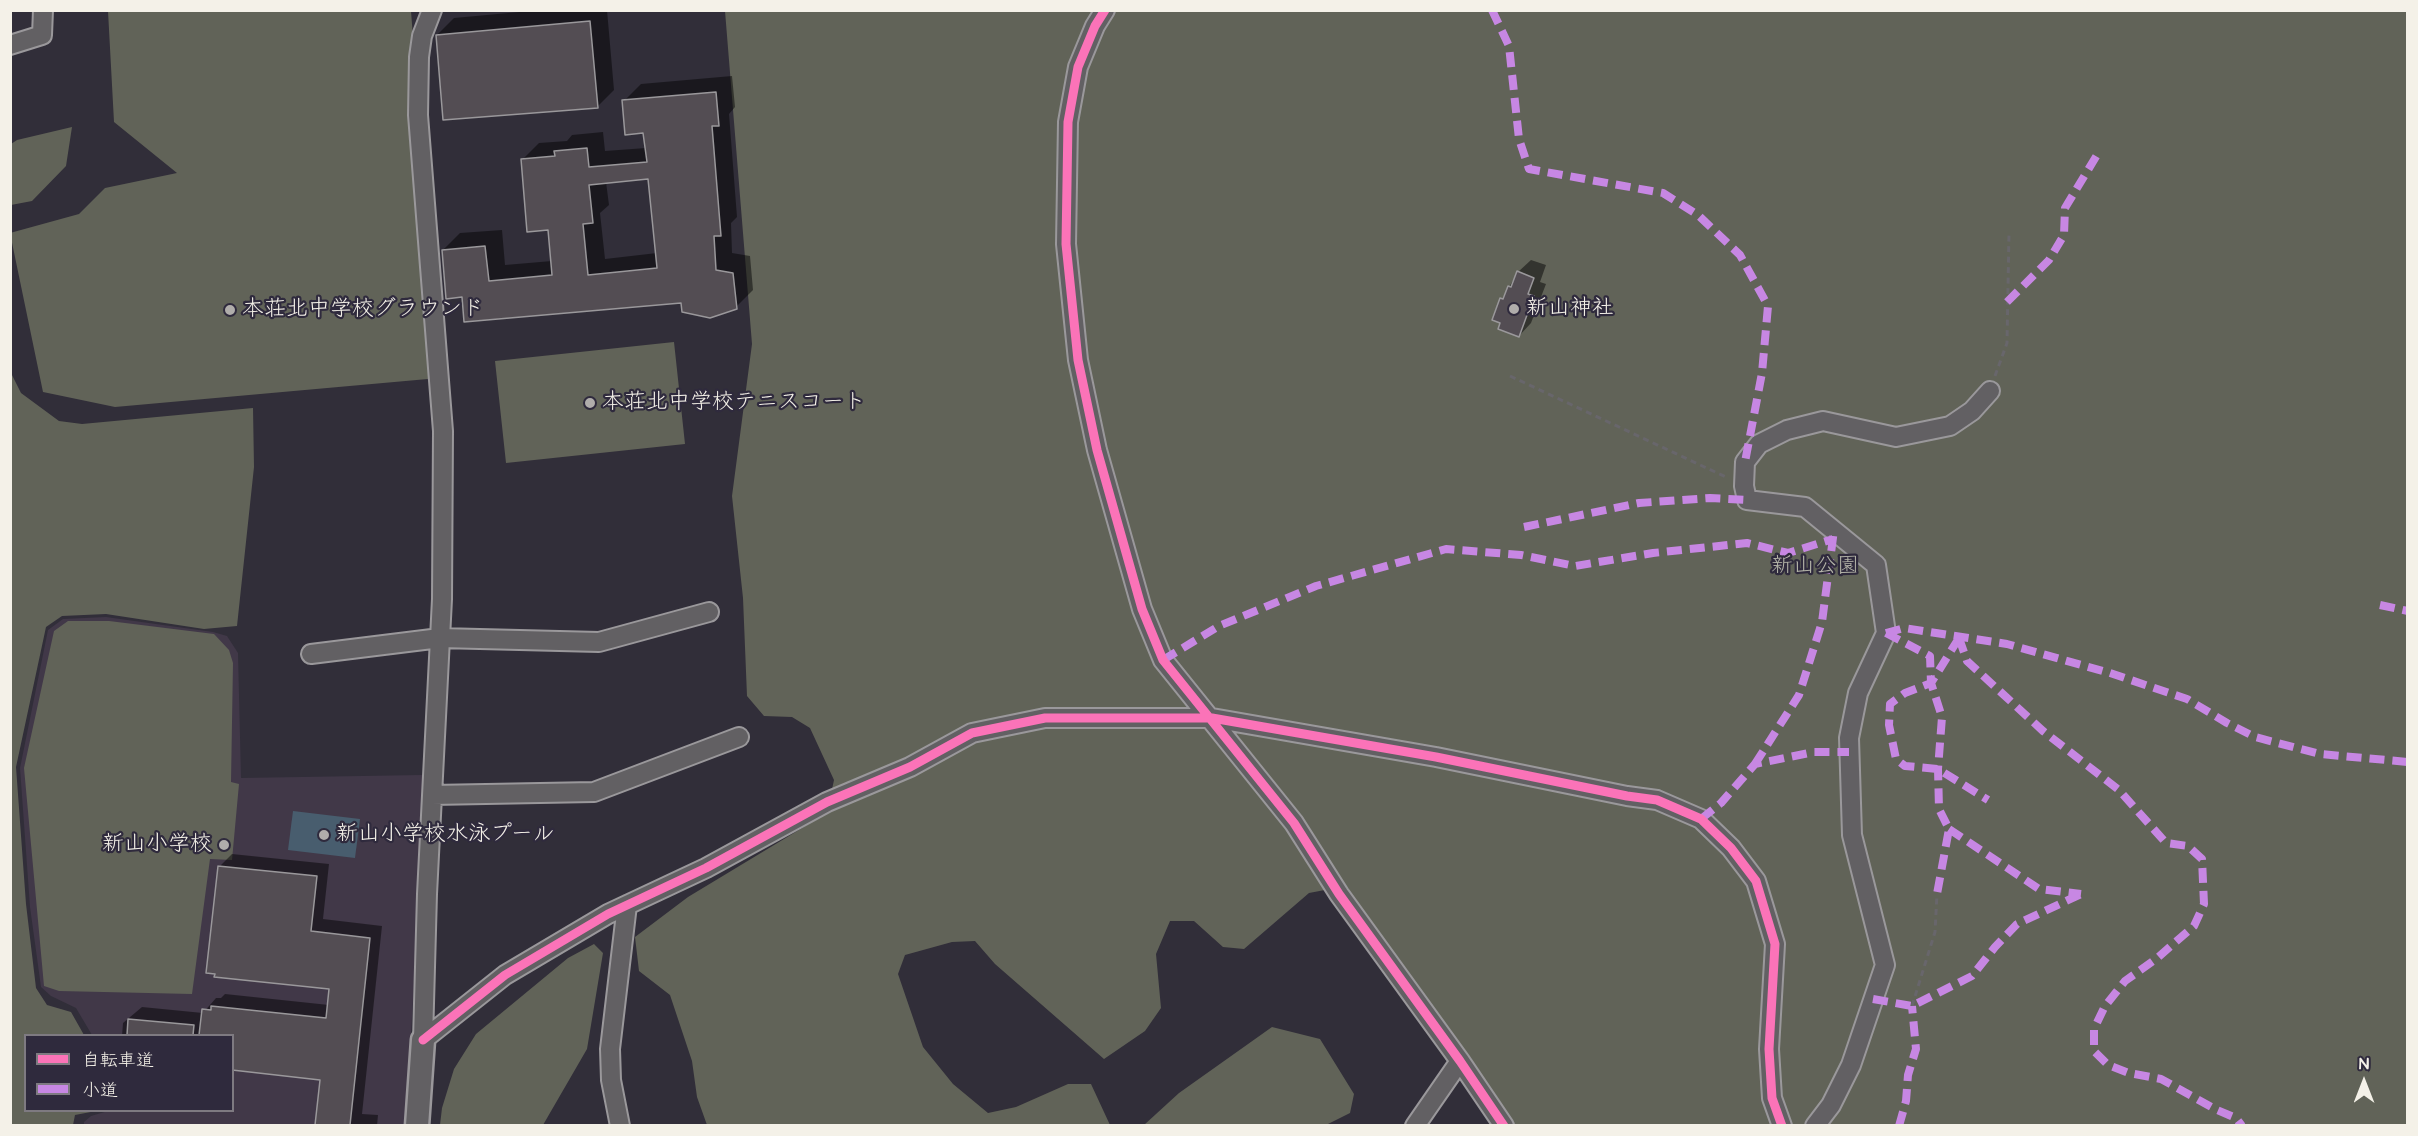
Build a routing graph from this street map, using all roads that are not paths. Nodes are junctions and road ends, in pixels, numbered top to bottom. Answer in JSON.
{"nodes":[{"id":1,"x":43,"y":10,"type":"edge"},
{"id":2,"x":432,"y":10,"type":"edge"},
{"id":3,"x":1105,"y":10,"type":"edge"},
{"id":4,"x":10,"y":45,"type":"edge"},
{"id":5,"x":1990,"y":391,"type":"road end"},
{"id":6,"x":709,"y":612,"type":"dead end"},
{"id":7,"x":440,"y":638,"type":"junction"},
{"id":8,"x":311,"y":654,"type":"dead end"},
{"id":9,"x":1212,"y":718,"type":"junction"},
{"id":10,"x":739,"y":737,"type":"dead end"},
{"id":11,"x":432,"y":795,"type":"junction"},
{"id":12,"x":627,"y":905,"type":"junction"},
{"id":13,"x":423,"y":1040,"type":"junction"},
{"id":14,"x":1460,"y":1061,"type":"junction"},
{"id":15,"x":417,"y":1125,"type":"edge"},
{"id":16,"x":620,"y":1125,"type":"edge"},
{"id":17,"x":1415,"y":1125,"type":"edge"},
{"id":18,"x":1504,"y":1125,"type":"edge"},
{"id":19,"x":1782,"y":1125,"type":"edge"},
{"id":20,"x":1815,"y":1125,"type":"edge"}],
"edges":[{"from":1,"to":4,"type":"street"},
{"from":2,"to":7,"type":"street"},
{"from":3,"to":9,"type":"street"},
{"from":5,"to":20,"type":"street"},
{"from":6,"to":7,"type":"street"},
{"from":7,"to":8,"type":"street"},
{"from":7,"to":11,"type":"street"},
{"from":9,"to":12,"type":"street"},
{"from":9,"to":14,"type":"street"},
{"from":9,"to":19,"type":"street"},
{"from":10,"to":11,"type":"street"},
{"from":11,"to":13,"type":"street"},
{"from":12,"to":13,"type":"street"},
{"from":12,"to":16,"type":"street"},
{"from":13,"to":15,"type":"street"},
{"from":14,"to":17,"type":"street"},
{"from":14,"to":18,"type":"street"}]}
